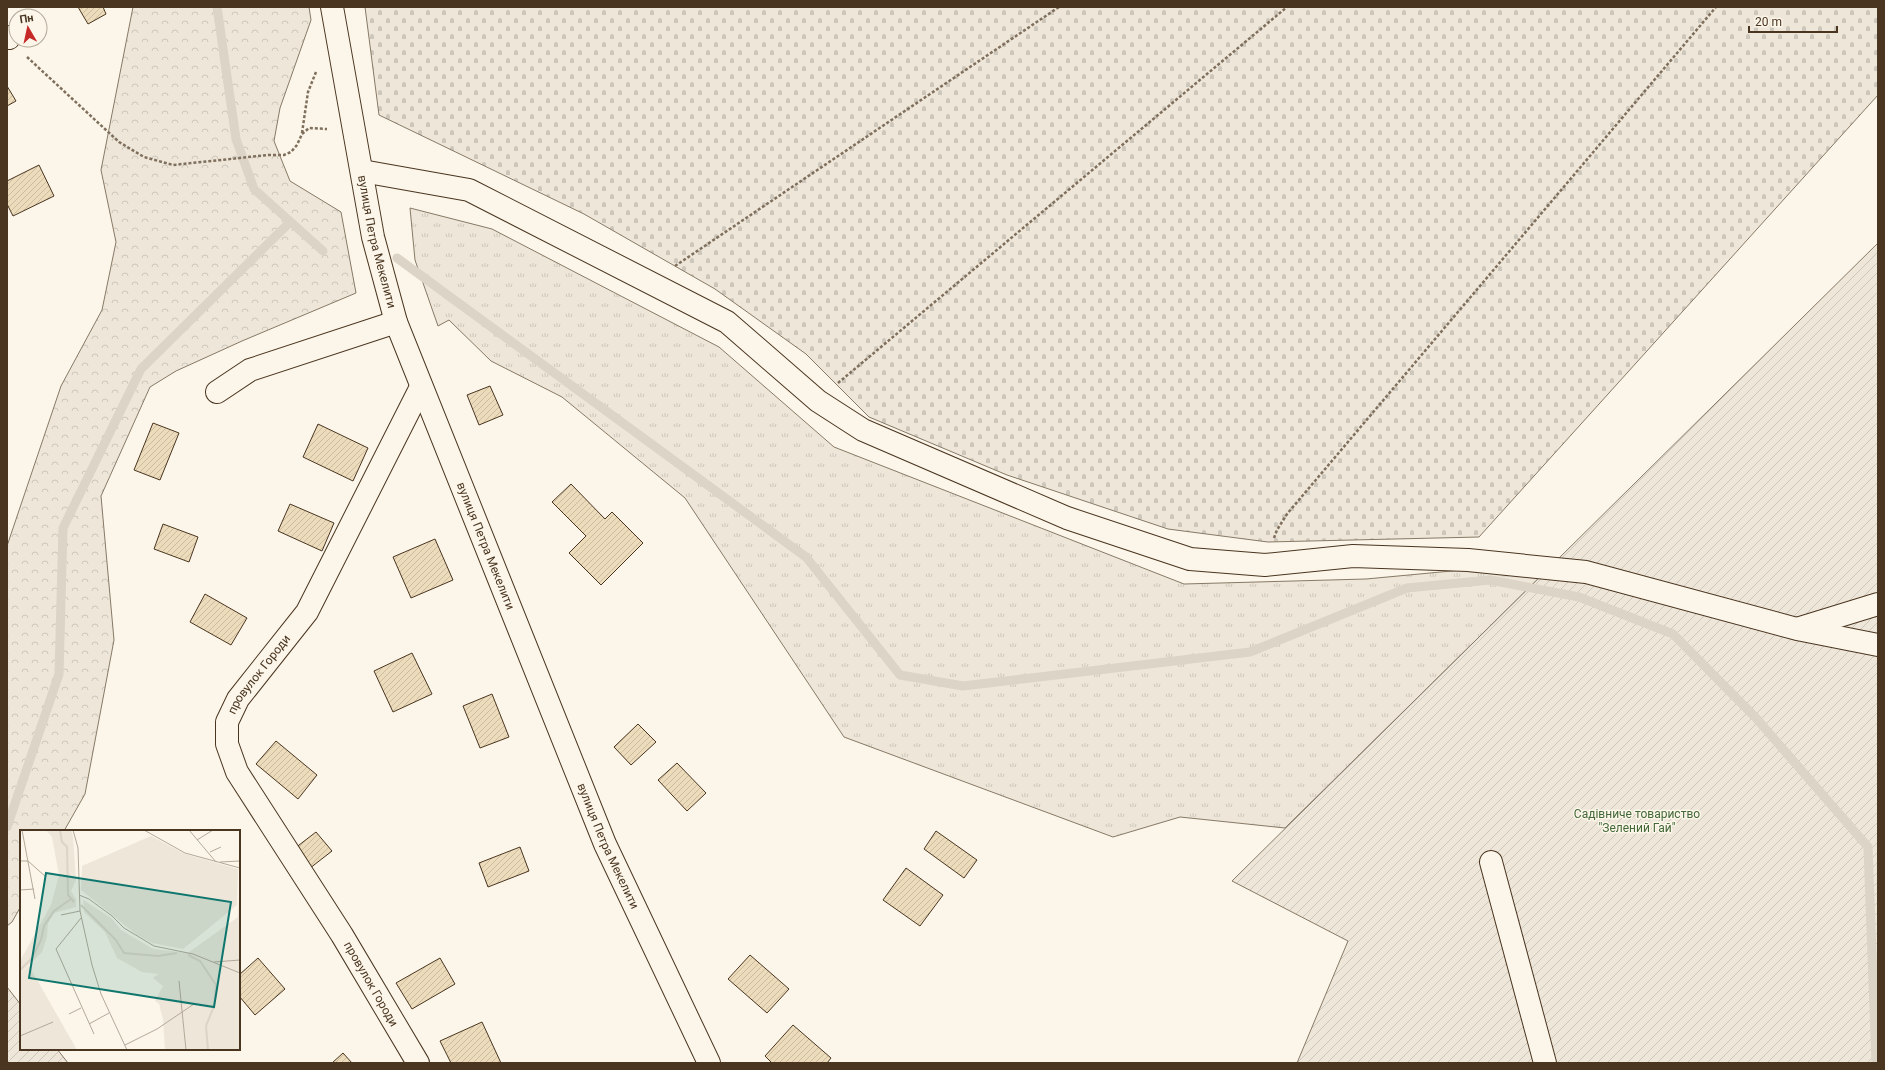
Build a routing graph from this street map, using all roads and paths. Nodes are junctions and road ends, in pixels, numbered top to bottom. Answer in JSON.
{"nodes":[{"id":1,"x":332,"y":7,"type":"edge"},
{"id":2,"x":1059,"y":7,"type":"edge"},
{"id":3,"x":1287,"y":7,"type":"edge"},
{"id":4,"x":1716,"y":7,"type":"edge"},
{"id":5,"x":18,"y":48,"type":"edge"},
{"id":6,"x":316,"y":71,"type":"dead end"},
{"id":7,"x":302,"y":134,"type":"junction"},
{"id":8,"x":358,"y":145,"type":"junction"},
{"id":9,"x":362,"y":171,"type":"junction"},
{"id":10,"x":650,"y":283,"type":"junction"},
{"id":11,"x":396,"y":322,"type":"junction"},
{"id":12,"x":421,"y":387,"type":"junction"},
{"id":13,"x":217,"y":392,"type":"dead end"},
{"id":14,"x":818,"y":400,"type":"junction"},
{"id":15,"x":1265,"y":565,"type":"junction"},
{"id":16,"x":1878,"y":604,"type":"edge"},
{"id":17,"x":1797,"y":629,"type":"junction"},
{"id":18,"x":1878,"y":645,"type":"edge"},
{"id":19,"x":1491,"y":862,"type":"dead end"},
{"id":20,"x":418,"y":1063,"type":"edge"},
{"id":21,"x":709,"y":1063,"type":"edge"},
{"id":22,"x":1546,"y":1063,"type":"edge"}],
"edges":[{"from":1,"to":8,"type":"street","name":"вулиця Петра Мекелити"},
{"from":2,"to":10,"type":"path"},
{"from":3,"to":14,"type":"path"},
{"from":4,"to":15,"type":"path"},
{"from":5,"to":7,"type":"path"},
{"from":6,"to":7,"type":"path"},
{"from":7,"to":8,"type":"path"},
{"from":8,"to":9,"type":"street","name":"вулиця Петра Мекелити"},
{"from":9,"to":10,"type":"street"},
{"from":9,"to":11,"type":"street","name":"вулиця Петра Мекелити"},
{"from":10,"to":14,"type":"street"},
{"from":11,"to":12,"type":"street","name":"вулиця Петра Мекелити"},
{"from":11,"to":13,"type":"street"},
{"from":12,"to":20,"type":"street","name":"провулок Городи"},
{"from":12,"to":21,"type":"street","name":"вулиця Петра Мекелити"},
{"from":14,"to":15,"type":"street"},
{"from":15,"to":17,"type":"street"},
{"from":16,"to":17,"type":"street"},
{"from":17,"to":18,"type":"street"},
{"from":19,"to":22,"type":"street"}]}
